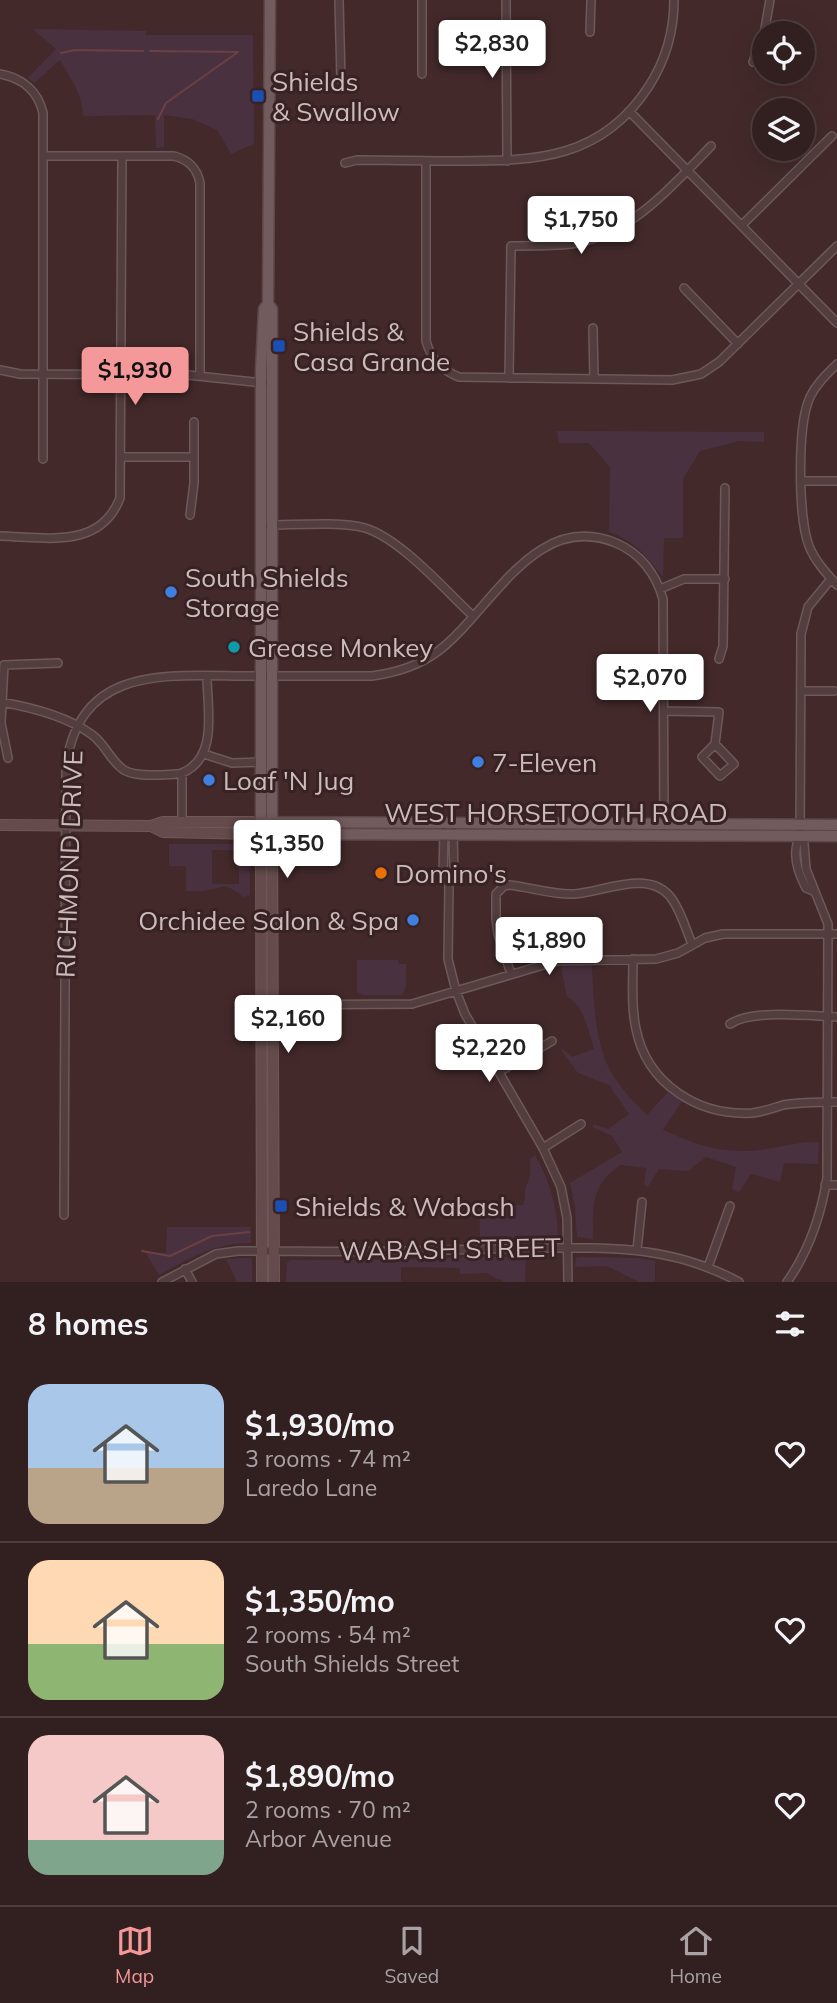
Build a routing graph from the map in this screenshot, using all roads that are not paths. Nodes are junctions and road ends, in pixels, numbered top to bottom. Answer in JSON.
{"nodes":[{"id":1,"x":270,"y":0,"type":"edge"},
{"id":2,"x":339,"y":0,"type":"edge"},
{"id":3,"x":422,"y":0,"type":"edge"},
{"id":4,"x":506,"y":0,"type":"edge"},
{"id":5,"x":591,"y":0,"type":"edge"},
{"id":6,"x":674,"y":0,"type":"edge"},
{"id":7,"x":770,"y":0,"type":"edge"},
{"id":8,"x":766,"y":21,"type":"edge"},
{"id":9,"x":590,"y":32,"type":"dead end"},
{"id":10,"x":0,"y":74,"type":"edge"},
{"id":11,"x":422,"y":74,"type":"dead end"},
{"id":12,"x":341,"y":79,"type":"dead end"},
{"id":13,"x":629,"y":111,"type":"junction"},
{"id":14,"x":832,"y":136,"type":"dead end"},
{"id":15,"x":711,"y":145,"type":"dead end"},
{"id":16,"x":44,"y":156,"type":"junction"},
{"id":17,"x":122,"y":156,"type":"junction"},
{"id":18,"x":426,"y":161,"type":"junction"},
{"id":19,"x":507,"y":161,"type":"junction"},
{"id":20,"x":345,"y":163,"type":"dead end"},
{"id":21,"x":687,"y":170,"type":"junction"},
{"id":22,"x":742,"y":225,"type":"junction"},
{"id":23,"x":837,"y":246,"type":"edge"},
{"id":24,"x":799,"y":284,"type":"junction"},
{"id":25,"x":684,"y":288,"type":"dead end"},
{"id":26,"x":837,"y":323,"type":"edge"},
{"id":27,"x":593,"y":327,"type":"dead end"},
{"id":28,"x":738,"y":344,"type":"junction"},
{"id":29,"x":837,"y":364,"type":"edge"},
{"id":30,"x":0,"y":370,"type":"edge"},
{"id":31,"x":43,"y":375,"type":"junction"},
{"id":32,"x":120,"y":375,"type":"junction"},
{"id":33,"x":200,"y":376,"type":"junction"},
{"id":34,"x":509,"y":378,"type":"junction"},
{"id":35,"x":594,"y":378,"type":"junction"},
{"id":36,"x":267,"y":383,"type":"junction"},
{"id":37,"x":194,"y":422,"type":"dead end"},
{"id":38,"x":122,"y":457,"type":"junction"},
{"id":39,"x":194,"y":457,"type":"junction"},
{"id":40,"x":43,"y":459,"type":"dead end"},
{"id":41,"x":802,"y":481,"type":"junction"},
{"id":42,"x":837,"y":481,"type":"edge"},
{"id":43,"x":725,"y":488,"type":"dead end"},
{"id":44,"x":190,"y":515,"type":"dead end"},
{"id":45,"x":267,"y":525,"type":"junction"},
{"id":46,"x":0,"y":536,"type":"edge"},
{"id":47,"x":724,"y":579,"type":"junction"},
{"id":48,"x":834,"y":582,"type":"edge"},
{"id":49,"x":660,"y":589,"type":"junction"},
{"id":50,"x":473,"y":616,"type":"junction"},
{"id":51,"x":719,"y":659,"type":"dead end"},
{"id":52,"x":58,"y":663,"type":"dead end"},
{"id":53,"x":207,"y":676,"type":"junction"},
{"id":54,"x":267,"y":676,"type":"junction"},
{"id":55,"x":801,"y":691,"type":"junction"},
{"id":56,"x":834,"y":691,"type":"dead end"},
{"id":57,"x":1,"y":703,"type":"edge"},
{"id":58,"x":664,"y":711,"type":"junction"},
{"id":59,"x":77,"y":726,"type":"junction"},
{"id":60,"x":715,"y":744,"type":"junction"},
{"id":61,"x":204,"y":754,"type":"junction"},
{"id":62,"x":8,"y":758,"type":"dead end"},
{"id":63,"x":261,"y":762,"type":"junction"},
{"id":64,"x":182,"y":773,"type":"junction"},
{"id":65,"x":182,"y":822,"type":"junction"},
{"id":66,"x":0,"y":825,"type":"edge"},
{"id":67,"x":837,"y":825,"type":"edge"},
{"id":68,"x":65,"y":826,"type":"junction"},
{"id":69,"x":151,"y":826,"type":"junction"},
{"id":70,"x":267,"y":828,"type":"junction"},
{"id":71,"x":449,"y":829,"type":"junction"},
{"id":72,"x":664,"y":830,"type":"junction"},
{"id":73,"x":800,"y":830,"type":"junction"},
{"id":74,"x":837,"y":836,"type":"edge"},
{"id":75,"x":828,"y":934,"type":"junction"},
{"id":76,"x":837,"y":934,"type":"edge"},
{"id":77,"x":692,"y":944,"type":"junction"},
{"id":78,"x":633,"y":959,"type":"junction"},
{"id":79,"x":511,"y":974,"type":"junction"},
{"id":80,"x":456,"y":991,"type":"junction"},
{"id":81,"x":272,"y":1004,"type":"junction"},
{"id":82,"x":261,"y":1005,"type":"junction"},
{"id":83,"x":833,"y":1017,"type":"edge"},
{"id":84,"x":730,"y":1024,"type":"dead end"},
{"id":85,"x":552,"y":1041,"type":"dead end"},
{"id":86,"x":499,"y":1072,"type":"junction"},
{"id":87,"x":826,"y":1102,"type":"junction"},
{"id":88,"x":837,"y":1102,"type":"edge"},
{"id":89,"x":581,"y":1124,"type":"dead end"},
{"id":90,"x":543,"y":1148,"type":"junction"},
{"id":91,"x":825,"y":1185,"type":"junction"},
{"id":92,"x":837,"y":1185,"type":"edge"},
{"id":93,"x":642,"y":1202,"type":"dead end"},
{"id":94,"x":730,"y":1206,"type":"dead end"},
{"id":95,"x":64,"y":1215,"type":"dead end"},
{"id":96,"x":569,"y":1248,"type":"junction"},
{"id":97,"x":637,"y":1250,"type":"junction"},
{"id":98,"x":262,"y":1251,"type":"junction"},
{"id":99,"x":274,"y":1251,"type":"junction"},
{"id":100,"x":708,"y":1267,"type":"junction"},
{"id":101,"x":185,"y":1269,"type":"junction"},
{"id":102,"x":162,"y":1282,"type":"edge"},
{"id":103,"x":191,"y":1282,"type":"edge"},
{"id":104,"x":262,"y":1282,"type":"edge"},
{"id":105,"x":274,"y":1282,"type":"edge"},
{"id":106,"x":568,"y":1282,"type":"edge"},
{"id":107,"x":739,"y":1282,"type":"edge"},
{"id":108,"x":787,"y":1282,"type":"edge"}],
"edges":[{"from":1,"to":36,"type":"main road"},
{"from":2,"to":12,"type":"street"},
{"from":3,"to":11,"type":"street"},
{"from":4,"to":19,"type":"street"},
{"from":5,"to":9,"type":"street"},
{"from":6,"to":13,"type":"street"},
{"from":7,"to":8,"type":"street"},
{"from":10,"to":16,"type":"street"},
{"from":13,"to":19,"type":"street"},
{"from":13,"to":21,"type":"street"},
{"from":14,"to":22,"type":"street"},
{"from":15,"to":21,"type":"street"},
{"from":16,"to":17,"type":"street"},
{"from":16,"to":31,"type":"street"},
{"from":17,"to":32,"type":"street"},
{"from":17,"to":33,"type":"street"},
{"from":18,"to":19,"type":"street"},
{"from":18,"to":20,"type":"street"},
{"from":18,"to":34,"type":"street"},
{"from":21,"to":22,"type":"street"},
{"from":21,"to":34,"type":"street"},
{"from":22,"to":24,"type":"street"},
{"from":23,"to":24,"type":"street"},
{"from":24,"to":26,"type":"street"},
{"from":24,"to":28,"type":"street"},
{"from":25,"to":28,"type":"street"},
{"from":27,"to":35,"type":"street"},
{"from":28,"to":35,"type":"street"},
{"from":29,"to":41,"type":"street"},
{"from":30,"to":31,"type":"street"},
{"from":31,"to":32,"type":"street"},
{"from":31,"to":40,"type":"street"},
{"from":32,"to":33,"type":"street"},
{"from":32,"to":38,"type":"street"},
{"from":33,"to":36,"type":"street"},
{"from":34,"to":35,"type":"street"},
{"from":36,"to":45,"type":"main road"},
{"from":37,"to":39,"type":"street"},
{"from":38,"to":39,"type":"street"},
{"from":38,"to":46,"type":"street"},
{"from":39,"to":44,"type":"street"},
{"from":41,"to":42,"type":"street"},
{"from":41,"to":48,"type":"street"},
{"from":43,"to":47,"type":"street"},
{"from":45,"to":50,"type":"street"},
{"from":45,"to":54,"type":"main road"},
{"from":47,"to":49,"type":"street"},
{"from":47,"to":51,"type":"street"},
{"from":48,"to":55,"type":"street"},
{"from":49,"to":50,"type":"street","name":"RICHMOND DRIVE"},
{"from":49,"to":58,"type":"street"},
{"from":50,"to":54,"type":"street","name":"RICHMOND DRIVE"},
{"from":52,"to":57,"type":"street"},
{"from":53,"to":54,"type":"street","name":"RICHMOND DRIVE"},
{"from":53,"to":59,"type":"street","name":"RICHMOND DRIVE"},
{"from":53,"to":61,"type":"street"},
{"from":54,"to":63,"type":"main road"},
{"from":54,"to":70,"type":"main road"},
{"from":55,"to":56,"type":"street"},
{"from":55,"to":73,"type":"street"},
{"from":57,"to":59,"type":"street"},
{"from":57,"to":62,"type":"street"},
{"from":58,"to":60,"type":"street"},
{"from":58,"to":72,"type":"street"},
{"from":59,"to":64,"type":"street"},
{"from":59,"to":68,"type":"street","name":"RICHMOND DRIVE"},
{"from":60,"to":60,"type":"street"},
{"from":61,"to":63,"type":"street"},
{"from":61,"to":64,"type":"street"},
{"from":63,"to":70,"type":"main road"},
{"from":64,"to":65,"type":"street"},
{"from":65,"to":69,"type":"main road","name":"WEST HORSETOOTH ROAD"},
{"from":65,"to":70,"type":"main road","name":"WEST HORSETOOTH ROAD"},
{"from":66,"to":68,"type":"main road","name":"WEST HORSETOOTH ROAD"},
{"from":67,"to":73,"type":"main road","name":"WEST HORSETOOTH ROAD"},
{"from":68,"to":69,"type":"main road","name":"WEST HORSETOOTH ROAD"},
{"from":68,"to":95,"type":"street","name":"RICHMOND DRIVE"},
{"from":69,"to":70,"type":"main road","name":"WEST HORSETOOTH ROAD"},
{"from":70,"to":71,"type":"main road","name":"WEST HORSETOOTH ROAD"},
{"from":70,"to":81,"type":"main road"},
{"from":70,"to":82,"type":"main road"},
{"from":71,"to":72,"type":"main road","name":"WEST HORSETOOTH ROAD"},
{"from":71,"to":80,"type":"street"},
{"from":72,"to":73,"type":"main road","name":"WEST HORSETOOTH ROAD"},
{"from":73,"to":74,"type":"main road","name":"WEST HORSETOOTH ROAD"},
{"from":73,"to":75,"type":"street"},
{"from":75,"to":76,"type":"street"},
{"from":75,"to":77,"type":"street"},
{"from":75,"to":83,"type":"street"},
{"from":77,"to":78,"type":"street"},
{"from":77,"to":79,"type":"street"},
{"from":78,"to":79,"type":"street"},
{"from":78,"to":87,"type":"street"},
{"from":79,"to":80,"type":"street"},
{"from":80,"to":81,"type":"street"},
{"from":80,"to":86,"type":"street"},
{"from":81,"to":82,"type":"street"},
{"from":81,"to":99,"type":"main road"},
{"from":82,"to":98,"type":"main road"},
{"from":83,"to":84,"type":"street"},
{"from":83,"to":87,"type":"street"},
{"from":85,"to":86,"type":"street"},
{"from":86,"to":90,"type":"street"},
{"from":87,"to":88,"type":"street"},
{"from":87,"to":91,"type":"street"},
{"from":89,"to":90,"type":"street"},
{"from":90,"to":96,"type":"street"},
{"from":91,"to":92,"type":"street"},
{"from":91,"to":108,"type":"street"},
{"from":93,"to":97,"type":"street"},
{"from":94,"to":100,"type":"street"},
{"from":96,"to":97,"type":"street","name":"WABASH STREET"},
{"from":96,"to":99,"type":"street","name":"WABASH STREET"},
{"from":96,"to":106,"type":"street"},
{"from":97,"to":100,"type":"street","name":"WABASH STREET"},
{"from":98,"to":99,"type":"street","name":"WABASH STREET"},
{"from":98,"to":101,"type":"street","name":"WABASH STREET"},
{"from":98,"to":104,"type":"main road"},
{"from":99,"to":105,"type":"main road"},
{"from":100,"to":107,"type":"street","name":"WABASH STREET"},
{"from":101,"to":102,"type":"street","name":"WABASH STREET"},
{"from":101,"to":103,"type":"street"}]}
